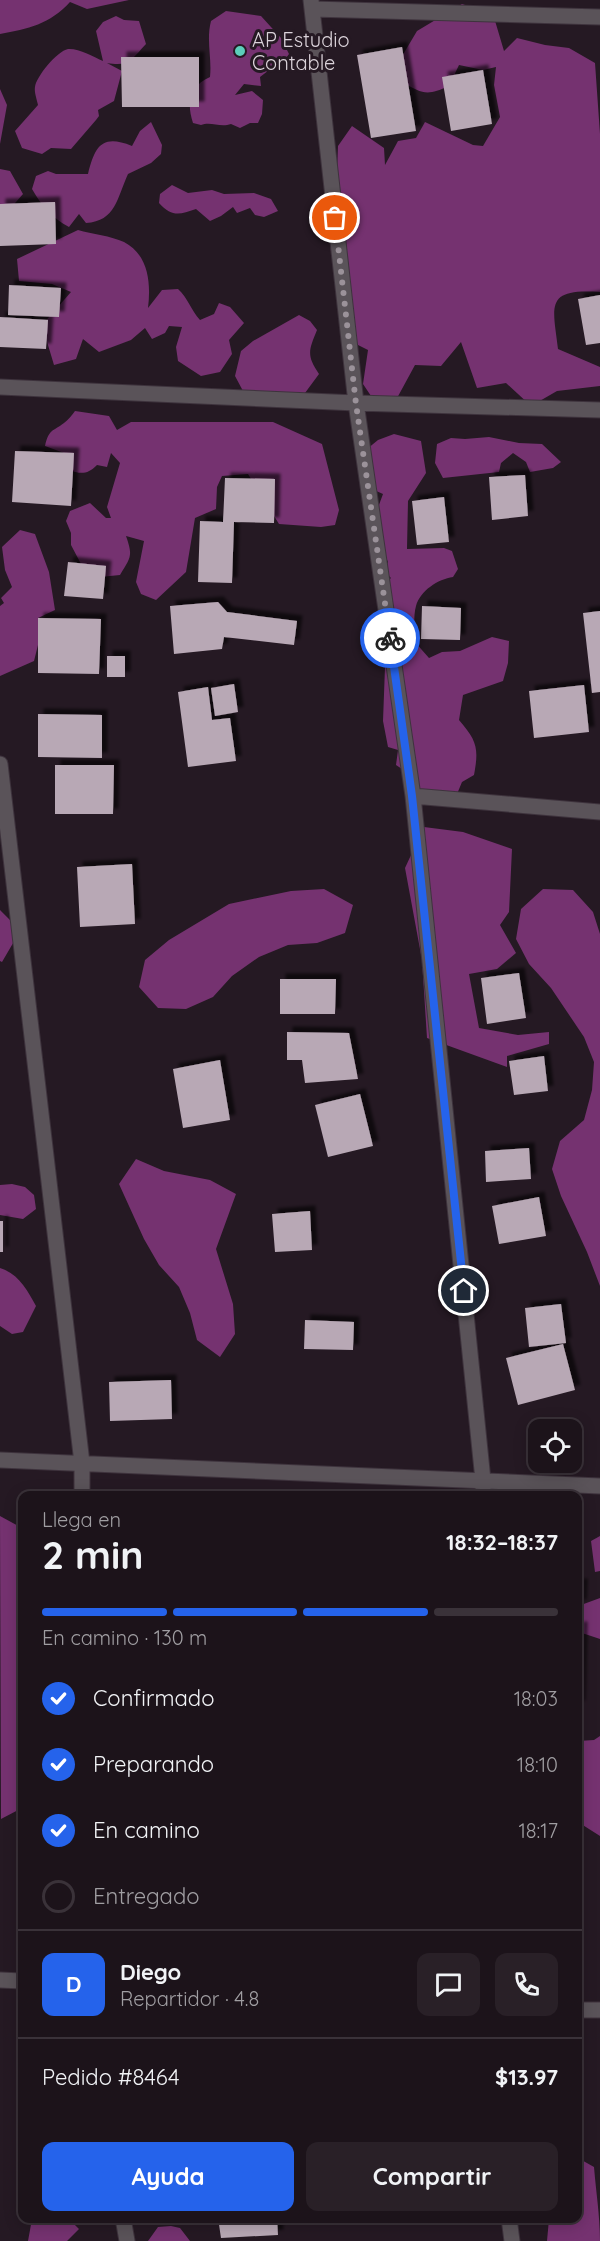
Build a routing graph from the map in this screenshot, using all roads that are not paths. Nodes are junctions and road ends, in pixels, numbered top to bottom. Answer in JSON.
{"nodes":[{"id":1,"x":312,"y":4,"type":"edge"},
{"id":2,"x":600,"y":17,"type":"edge"},
{"id":3,"x":0,"y":387,"type":"edge"},
{"id":4,"x":356,"y":404,"type":"junction"},
{"id":5,"x":600,"y":410,"type":"edge"},
{"id":6,"x":0,"y":764,"type":"edge"},
{"id":7,"x":412,"y":796,"type":"junction"},
{"id":8,"x":600,"y":812,"type":"edge"},
{"id":9,"x":0,"y":1460,"type":"edge"},
{"id":10,"x":82,"y":1463,"type":"junction"},
{"id":11,"x":483,"y":1480,"type":"junction"},
{"id":12,"x":600,"y":1486,"type":"edge"},
{"id":13,"x":82,"y":1491,"type":"edge"},
{"id":14,"x":483,"y":1491,"type":"edge"},
{"id":15,"x":0,"y":1980,"type":"edge"},
{"id":16,"x":18,"y":1981,"type":"edge"},
{"id":17,"x":582,"y":2010,"type":"edge"},
{"id":18,"x":600,"y":2010,"type":"edge"},
{"id":19,"x":124,"y":2223,"type":"edge"},
{"id":20,"x":510,"y":2223,"type":"edge"},
{"id":21,"x":127,"y":2241,"type":"edge"},
{"id":22,"x":513,"y":2241,"type":"edge"}],
"edges":[{"from":1,"to":2,"type":"street"},
{"from":1,"to":4,"type":"street"},
{"from":3,"to":4,"type":"street"},
{"from":4,"to":5,"type":"street"},
{"from":4,"to":7,"type":"street"},
{"from":6,"to":10,"type":"street"},
{"from":7,"to":8,"type":"street"},
{"from":7,"to":11,"type":"street"},
{"from":9,"to":10,"type":"street"},
{"from":10,"to":11,"type":"street"},
{"from":10,"to":13,"type":"street"},
{"from":11,"to":12,"type":"street"},
{"from":11,"to":14,"type":"street"},
{"from":15,"to":16,"type":"street"},
{"from":17,"to":18,"type":"street"},
{"from":19,"to":21,"type":"street"},
{"from":20,"to":22,"type":"street"}]}
